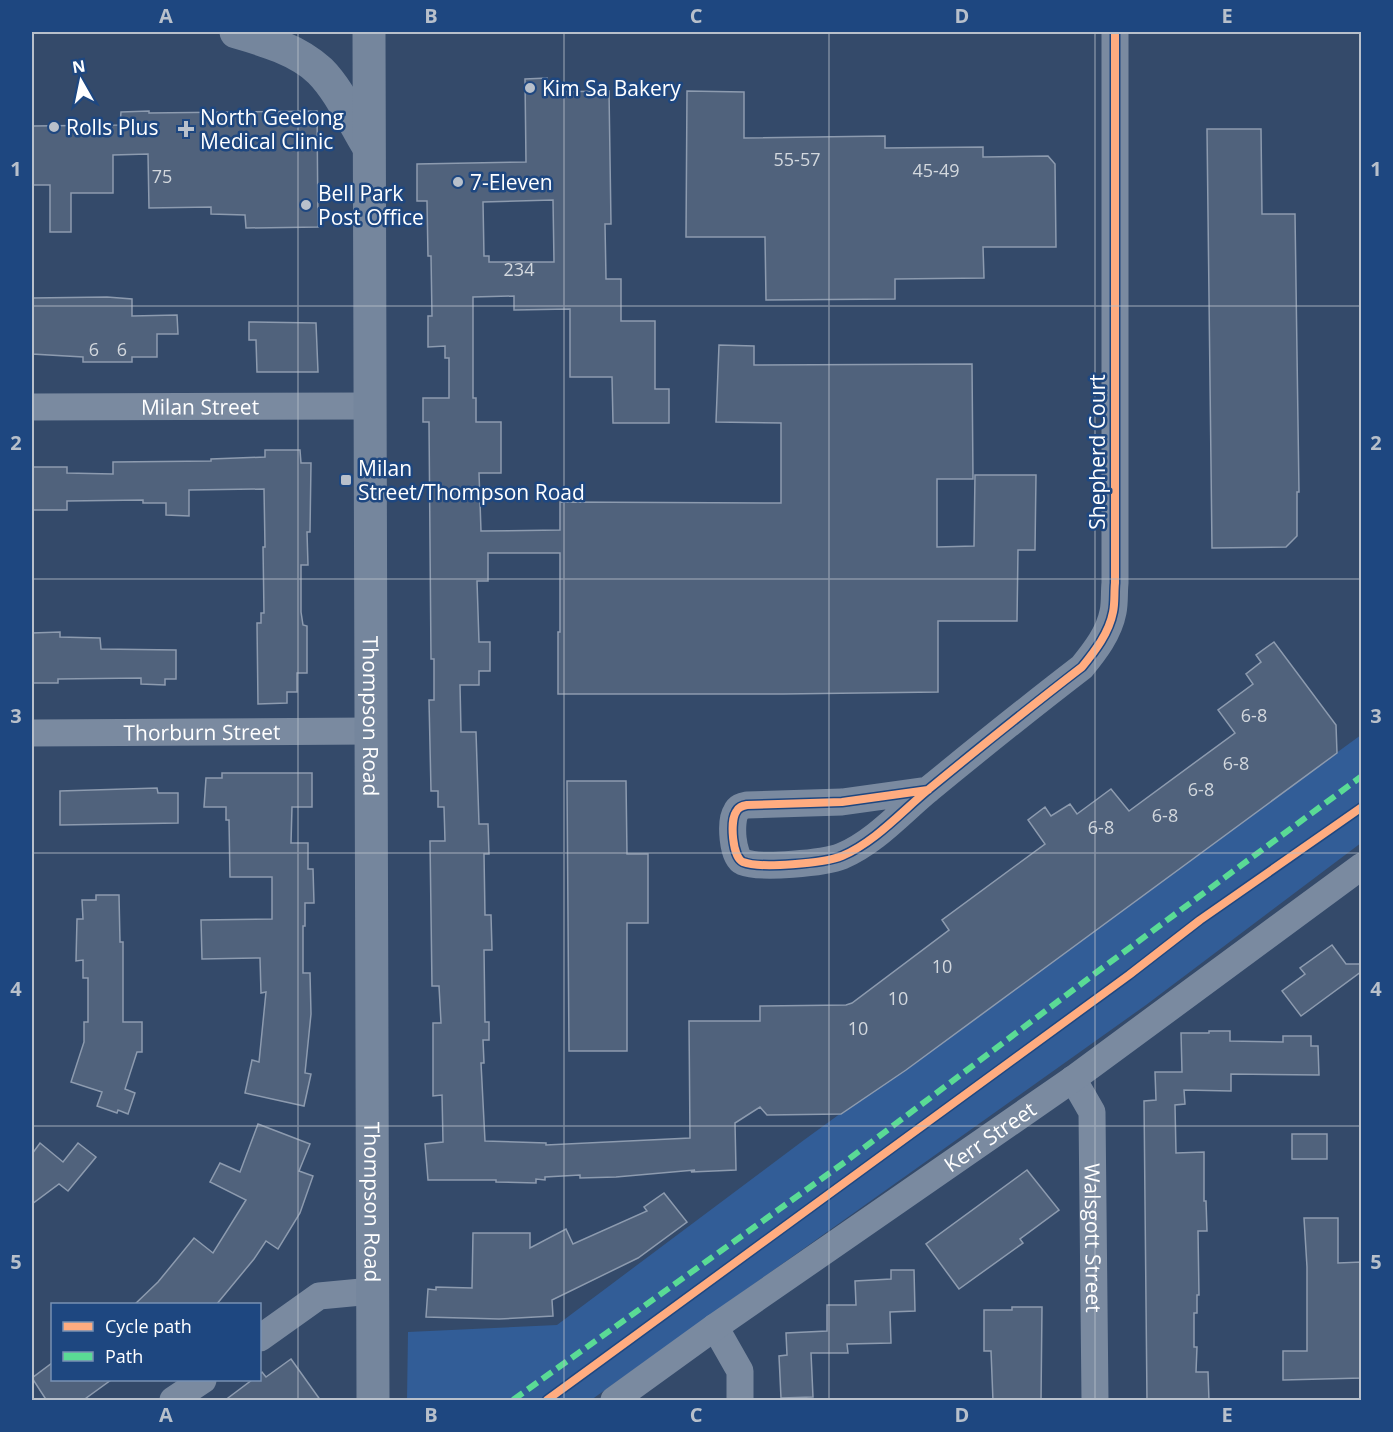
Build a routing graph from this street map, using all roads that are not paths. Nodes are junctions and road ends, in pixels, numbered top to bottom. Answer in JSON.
{"nodes":[{"id":1,"x":236,"y":32,"type":"edge"},
{"id":2,"x":369,"y":32,"type":"edge"},
{"id":3,"x":1115,"y":32,"type":"edge"},
{"id":4,"x":368,"y":146,"type":"junction"},
{"id":5,"x":369,"y":406,"type":"junction"},
{"id":6,"x":32,"y":407,"type":"edge"},
{"id":7,"x":370,"y":731,"type":"junction"},
{"id":8,"x":32,"y":733,"type":"edge"},
{"id":9,"x":928,"y":790,"type":"junction"},
{"id":10,"x":1362,"y":866,"type":"edge"},
{"id":11,"x":1073,"y":1079,"type":"junction"},
{"id":12,"x":372,"y":1291,"type":"junction"},
{"id":13,"x":715,"y":1327,"type":"junction"},
{"id":14,"x":261,"y":1337,"type":"edge"},
{"id":15,"x":202,"y":1381,"type":"edge"},
{"id":16,"x":174,"y":1401,"type":"edge"},
{"id":17,"x":373,"y":1401,"type":"edge"},
{"id":18,"x":614,"y":1401,"type":"edge"},
{"id":19,"x":740,"y":1401,"type":"edge"},
{"id":20,"x":1095,"y":1401,"type":"edge"}],
"edges":[{"from":1,"to":4,"type":"main road"},
{"from":2,"to":4,"type":"main road","name":"Thompson Road"},
{"from":3,"to":9,"type":"street","name":"Shepherd Court"},
{"from":4,"to":5,"type":"main road","name":"Thompson Road"},
{"from":5,"to":6,"type":"street","name":"Milan Street"},
{"from":5,"to":7,"type":"main road","name":"Thompson Road"},
{"from":7,"to":8,"type":"street","name":"Thorburn Street"},
{"from":7,"to":12,"type":"main road","name":"Thompson Road"},
{"from":9,"to":9,"type":"street","name":"Shepherd Court"},
{"from":10,"to":11,"type":"street","name":"Kerr Street"},
{"from":11,"to":13,"type":"street","name":"Kerr Street"},
{"from":11,"to":20,"type":"street","name":"Walsgott Street"},
{"from":12,"to":14,"type":"street"},
{"from":12,"to":17,"type":"main road","name":"Thompson Road"},
{"from":13,"to":18,"type":"street","name":"Kerr Street"},
{"from":13,"to":19,"type":"street"},
{"from":15,"to":16,"type":"street"}]}
